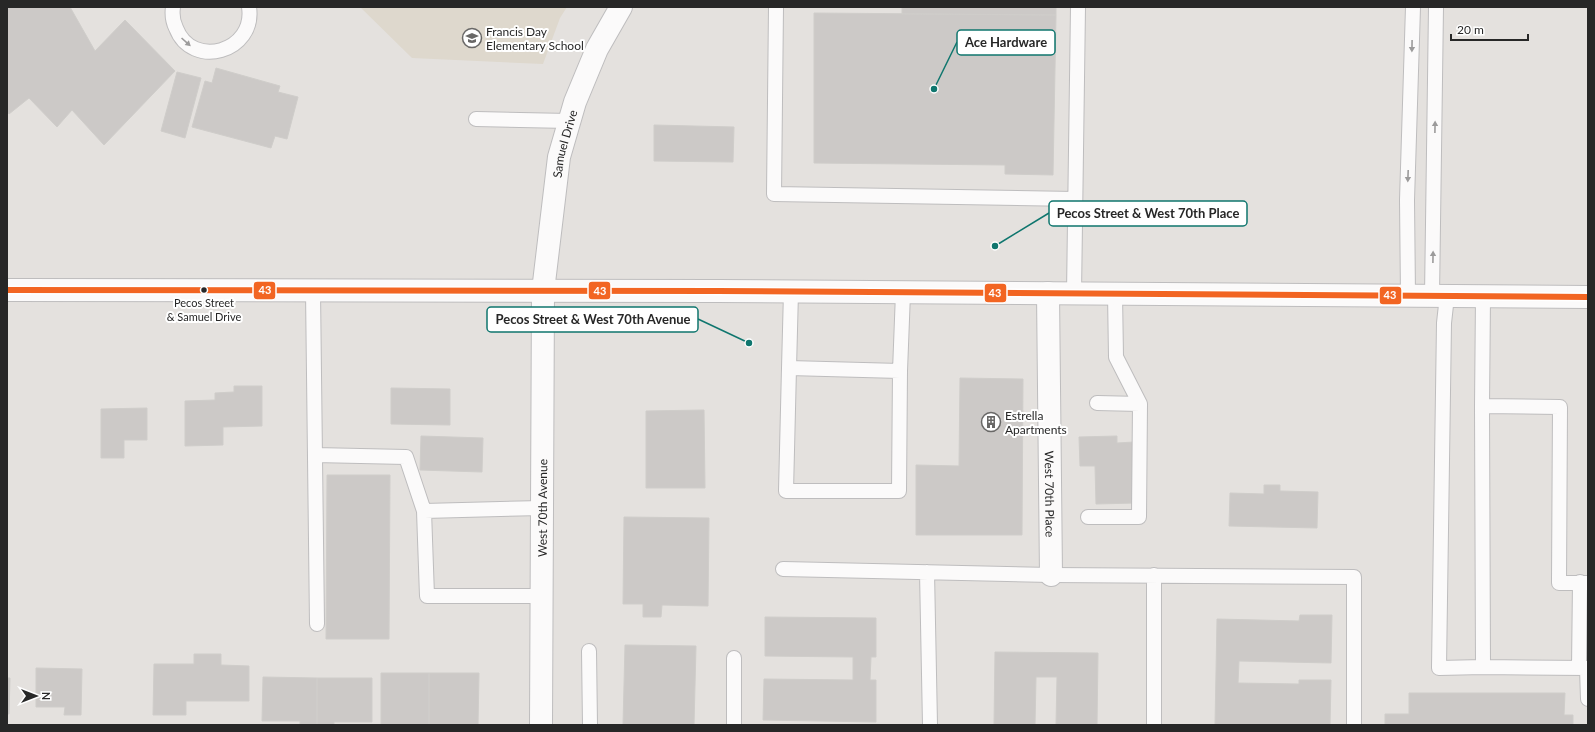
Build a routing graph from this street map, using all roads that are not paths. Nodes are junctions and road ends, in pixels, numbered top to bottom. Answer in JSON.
{"nodes":[{"id":1,"x":173,"y":7,"type":"edge"},
{"id":2,"x":249,"y":7,"type":"edge"},
{"id":3,"x":621,"y":7,"type":"edge"},
{"id":4,"x":776,"y":7,"type":"edge"},
{"id":5,"x":1078,"y":7,"type":"edge"},
{"id":6,"x":1413,"y":7,"type":"edge"},
{"id":7,"x":1436,"y":7,"type":"edge"},
{"id":8,"x":476,"y":119,"type":"dead end"},
{"id":9,"x":569,"y":121,"type":"junction"},
{"id":10,"x":1075,"y":199,"type":"junction"},
{"id":11,"x":7,"y":290,"type":"edge"},
{"id":12,"x":313,"y":291,"type":"junction"},
{"id":13,"x":543,"y":291,"type":"junction"},
{"id":14,"x":791,"y":292,"type":"junction"},
{"id":15,"x":903,"y":293,"type":"junction"},
{"id":16,"x":1048,"y":293,"type":"junction"},
{"id":17,"x":1074,"y":294,"type":"junction"},
{"id":18,"x":1115,"y":294,"type":"junction"},
{"id":19,"x":1408,"y":296,"type":"junction"},
{"id":20,"x":1439,"y":296,"type":"junction"},
{"id":21,"x":1483,"y":297,"type":"junction"},
{"id":22,"x":1588,"y":297,"type":"edge"},
{"id":23,"x":789,"y":368,"type":"junction"},
{"id":24,"x":900,"y":371,"type":"junction"},
{"id":25,"x":1097,"y":403,"type":"dead end"},
{"id":26,"x":1140,"y":404,"type":"junction"},
{"id":27,"x":1482,"y":406,"type":"junction"},
{"id":28,"x":315,"y":455,"type":"junction"},
{"id":29,"x":542,"y":508,"type":"junction"},
{"id":30,"x":424,"y":511,"type":"junction"},
{"id":31,"x":1088,"y":517,"type":"dead end"},
{"id":32,"x":783,"y":569,"type":"dead end"},
{"id":33,"x":927,"y":572,"type":"junction"},
{"id":34,"x":1051,"y":575,"type":"junction"},
{"id":35,"x":1154,"y":575,"type":"junction"},
{"id":36,"x":1584,"y":583,"type":"edge"},
{"id":37,"x":542,"y":596,"type":"junction"},
{"id":38,"x":318,"y":624,"type":"dead end"},
{"id":39,"x":589,"y":651,"type":"dead end"},
{"id":40,"x":734,"y":658,"type":"dead end"},
{"id":41,"x":1483,"y":667,"type":"junction"},
{"id":42,"x":1585,"y":668,"type":"edge"},
{"id":43,"x":1588,"y":699,"type":"edge"},
{"id":44,"x":542,"y":725,"type":"edge"},
{"id":45,"x":590,"y":725,"type":"edge"},
{"id":46,"x":734,"y":725,"type":"edge"},
{"id":47,"x":930,"y":725,"type":"edge"},
{"id":48,"x":1154,"y":725,"type":"edge"},
{"id":49,"x":1354,"y":725,"type":"edge"}],
"edges":[{"from":1,"to":2,"type":"lane","one_way":true},
{"from":3,"to":9,"type":"main road","name":"Samuel Drive"},
{"from":4,"to":10,"type":"lane"},
{"from":5,"to":10,"type":"lane"},
{"from":6,"to":19,"type":"lane","one_way":true},
{"from":20,"to":7,"type":"lane","one_way":true},
{"from":8,"to":9,"type":"lane"},
{"from":9,"to":13,"type":"main road","name":"Samuel Drive"},
{"from":10,"to":17,"type":"lane"},
{"from":11,"to":12,"type":"main road"},
{"from":12,"to":13,"type":"main road"},
{"from":12,"to":28,"type":"lane"},
{"from":13,"to":14,"type":"main road"},
{"from":13,"to":29,"type":"main road","name":"West 70th Avenue"},
{"from":14,"to":15,"type":"main road"},
{"from":14,"to":23,"type":"lane"},
{"from":15,"to":16,"type":"main road"},
{"from":15,"to":24,"type":"lane"},
{"from":16,"to":17,"type":"main road"},
{"from":16,"to":34,"type":"main road","name":"West 70th Place"},
{"from":17,"to":18,"type":"main road"},
{"from":18,"to":19,"type":"main road"},
{"from":18,"to":26,"type":"lane"},
{"from":19,"to":20,"type":"main road"},
{"from":20,"to":21,"type":"main road"},
{"from":20,"to":41,"type":"lane"},
{"from":21,"to":22,"type":"main road"},
{"from":21,"to":27,"type":"lane"},
{"from":23,"to":24,"type":"lane"},
{"from":23,"to":24,"type":"lane"},
{"from":25,"to":26,"type":"lane"},
{"from":26,"to":31,"type":"lane"},
{"from":27,"to":36,"type":"lane"},
{"from":27,"to":41,"type":"lane"},
{"from":28,"to":30,"type":"lane"},
{"from":28,"to":38,"type":"lane"},
{"from":29,"to":30,"type":"lane"},
{"from":29,"to":37,"type":"main road","name":"West 70th Avenue"},
{"from":30,"to":37,"type":"lane"},
{"from":32,"to":33,"type":"lane"},
{"from":33,"to":34,"type":"lane"},
{"from":33,"to":47,"type":"lane"},
{"from":34,"to":35,"type":"lane"},
{"from":35,"to":48,"type":"lane"},
{"from":35,"to":49,"type":"lane"},
{"from":36,"to":42,"type":"lane"},
{"from":37,"to":44,"type":"main road","name":"West 70th Avenue"},
{"from":39,"to":45,"type":"lane"},
{"from":40,"to":46,"type":"lane"},
{"from":41,"to":42,"type":"lane"},
{"from":42,"to":43,"type":"lane"}]}
